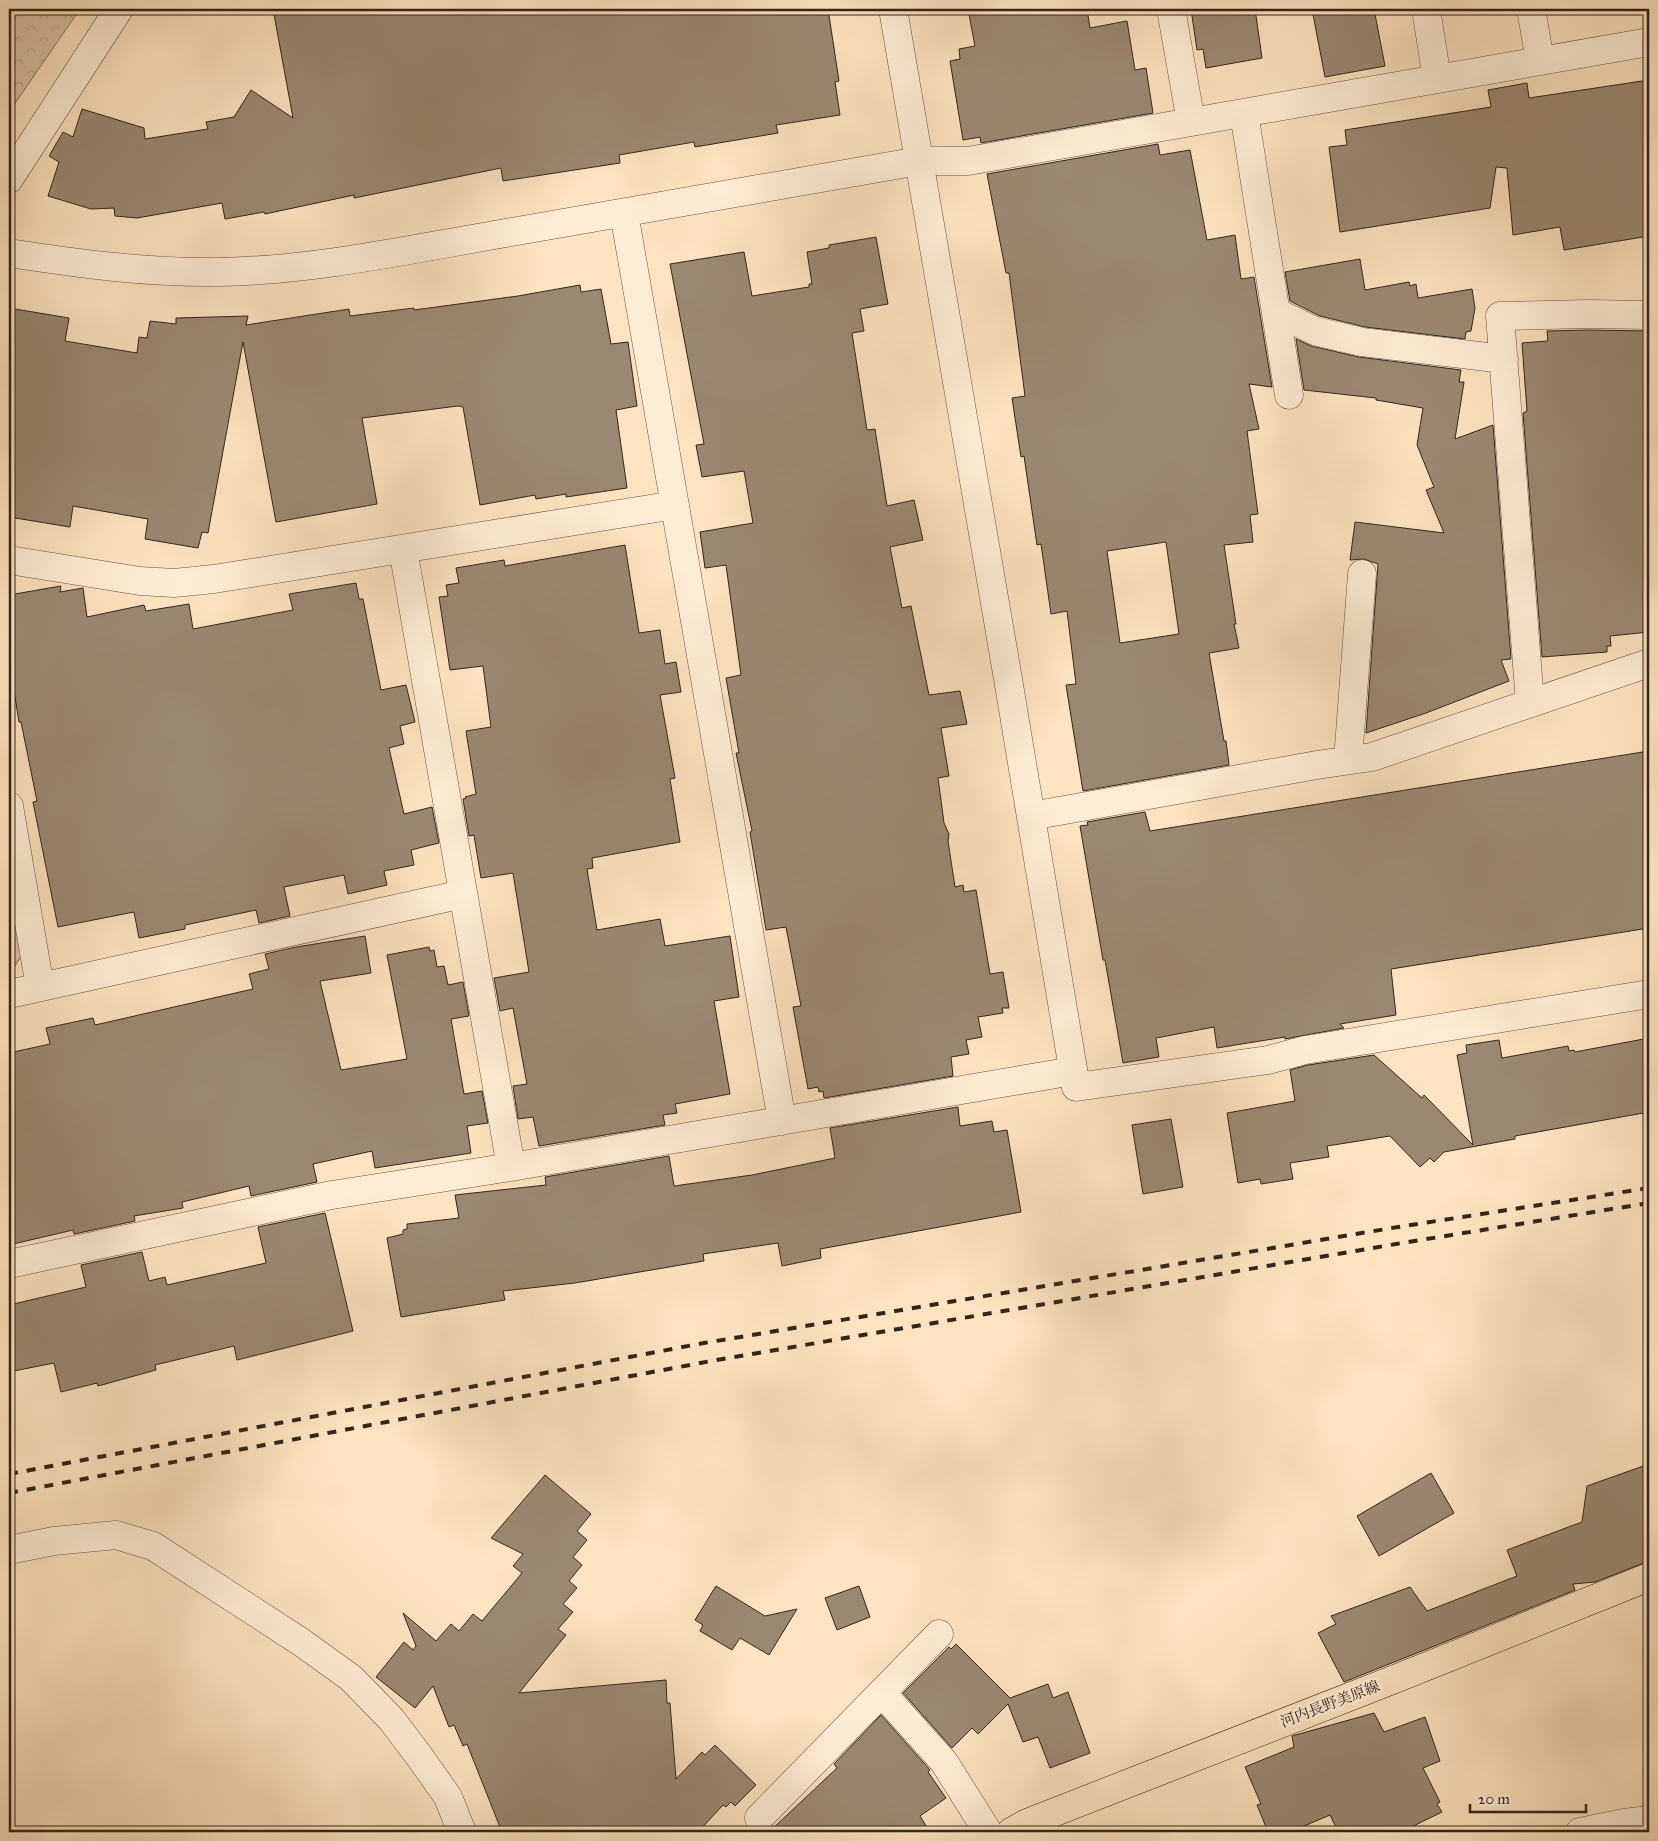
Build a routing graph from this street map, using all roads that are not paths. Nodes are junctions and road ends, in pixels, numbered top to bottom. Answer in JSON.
{"nodes":[{"id":1,"x":119,"y":9,"type":"edge"},
{"id":2,"x":893,"y":9,"type":"edge"},
{"id":3,"x":1171,"y":9,"type":"edge"},
{"id":4,"x":1426,"y":9,"type":"edge"},
{"id":5,"x":1531,"y":9,"type":"edge"},
{"id":6,"x":1649,"y":42,"type":"edge"},
{"id":7,"x":1540,"y":61,"type":"junction"},
{"id":8,"x":1437,"y":79,"type":"junction"},
{"id":9,"x":1244,"y":113,"type":"junction"},
{"id":10,"x":1191,"y":122,"type":"junction"},
{"id":11,"x":919,"y":161,"type":"junction"},
{"id":12,"x":9,"y":179,"type":"edge"},
{"id":13,"x":624,"y":213,"type":"junction"},
{"id":14,"x":9,"y":253,"type":"edge"},
{"id":15,"x":1276,"y":312,"type":"junction"},
{"id":16,"x":1649,"y":315,"type":"edge"},
{"id":17,"x":1504,"y":359,"type":"junction"},
{"id":18,"x":1289,"y":395,"type":"dead end"},
{"id":19,"x":675,"y":505,"type":"junction"},
{"id":20,"x":403,"y":549,"type":"junction"},
{"id":21,"x":9,"y":560,"type":"edge"},
{"id":22,"x":1362,"y":574,"type":"dead end"},
{"id":23,"x":1649,"y":663,"type":"edge"},
{"id":24,"x":1530,"y":703,"type":"junction"},
{"id":25,"x":1348,"y":760,"type":"junction"},
{"id":26,"x":9,"y":806,"type":"edge"},
{"id":27,"x":1031,"y":816,"type":"junction"},
{"id":28,"x":463,"y":894,"type":"junction"},
{"id":29,"x":40,"y":987,"type":"junction"},
{"id":30,"x":9,"y":994,"type":"edge"},
{"id":31,"x":1649,"y":994,"type":"edge"},
{"id":32,"x":1073,"y":1071,"type":"junction"},
{"id":33,"x":782,"y":1121,"type":"junction"},
{"id":34,"x":511,"y":1167,"type":"junction"},
{"id":35,"x":9,"y":1264,"type":"edge"},
{"id":36,"x":9,"y":1550,"type":"edge"},
{"id":37,"x":1649,"y":1577,"type":"edge"},
{"id":38,"x":939,"y":1634,"type":"dead end"},
{"id":39,"x":882,"y":1693,"type":"junction"},
{"id":40,"x":760,"y":1818,"type":"dead end"},
{"id":41,"x":1649,"y":1820,"type":"edge"},
{"id":42,"x":462,"y":1832,"type":"edge"},
{"id":43,"x":988,"y":1832,"type":"edge"},
{"id":44,"x":1012,"y":1832,"type":"edge"},
{"id":45,"x":1580,"y":1832,"type":"edge"}],
"edges":[{"from":1,"to":12,"type":"street"},
{"from":2,"to":11,"type":"street"},
{"from":3,"to":10,"type":"street"},
{"from":4,"to":8,"type":"street"},
{"from":5,"to":7,"type":"street"},
{"from":6,"to":7,"type":"street"},
{"from":7,"to":8,"type":"street"},
{"from":8,"to":9,"type":"street"},
{"from":9,"to":10,"type":"street"},
{"from":9,"to":15,"type":"street"},
{"from":10,"to":11,"type":"street"},
{"from":11,"to":13,"type":"street"},
{"from":11,"to":27,"type":"street"},
{"from":13,"to":14,"type":"street"},
{"from":13,"to":19,"type":"street"},
{"from":15,"to":17,"type":"street"},
{"from":15,"to":18,"type":"street"},
{"from":16,"to":17,"type":"street"},
{"from":17,"to":24,"type":"street"},
{"from":19,"to":20,"type":"street"},
{"from":19,"to":33,"type":"street"},
{"from":20,"to":21,"type":"street"},
{"from":20,"to":28,"type":"street"},
{"from":22,"to":25,"type":"street"},
{"from":23,"to":24,"type":"street"},
{"from":24,"to":25,"type":"street"},
{"from":25,"to":27,"type":"street"},
{"from":26,"to":29,"type":"street"},
{"from":27,"to":32,"type":"street"},
{"from":28,"to":29,"type":"street"},
{"from":28,"to":34,"type":"street"},
{"from":29,"to":30,"type":"street"},
{"from":31,"to":32,"type":"street"},
{"from":32,"to":33,"type":"street"},
{"from":33,"to":34,"type":"street"},
{"from":34,"to":35,"type":"street"},
{"from":36,"to":42,"type":"street"},
{"from":37,"to":44,"type":"main road","name":"河内長野美原線"},
{"from":38,"to":39,"type":"street"},
{"from":39,"to":40,"type":"street"},
{"from":39,"to":43,"type":"street"},
{"from":41,"to":45,"type":"street"}]}
